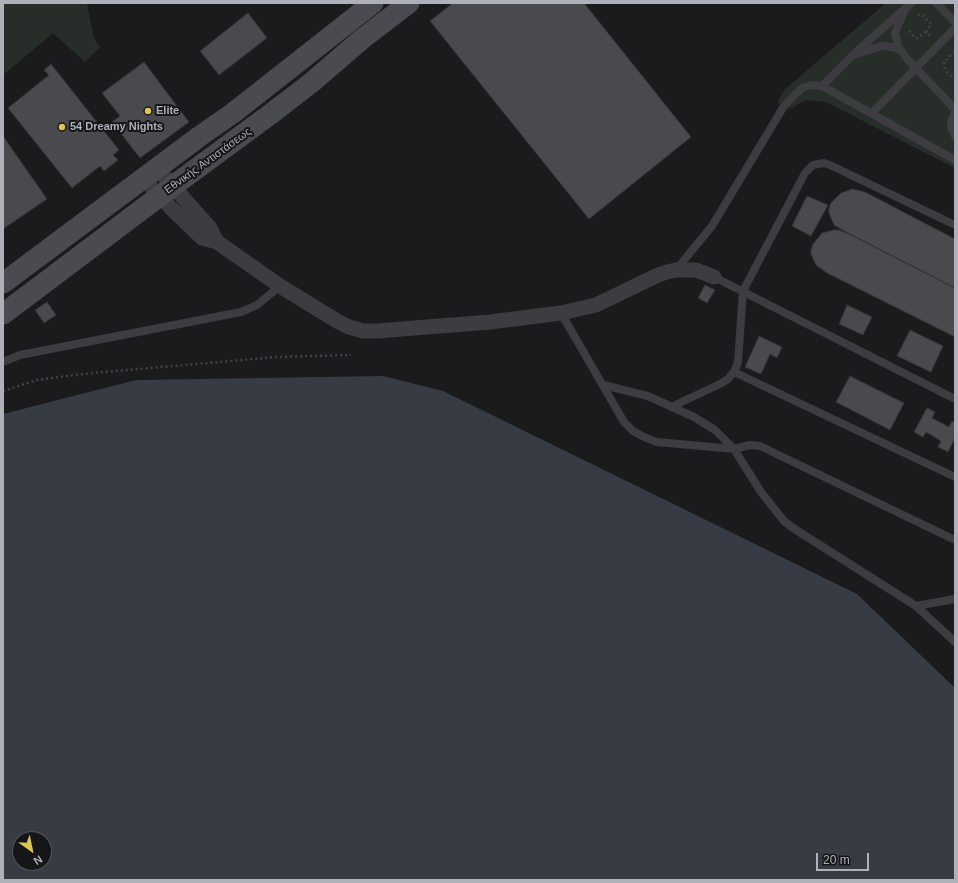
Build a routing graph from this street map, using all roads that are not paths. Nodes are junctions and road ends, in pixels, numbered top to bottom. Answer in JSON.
{"nodes":[{"id":1,"x":373,"y":3,"type":"edge"},
{"id":2,"x":409,"y":3,"type":"edge"},
{"id":3,"x":936,"y":3,"type":"edge"},
{"id":4,"x":909,"y":5,"type":"edge"},
{"id":5,"x":955,"y":22,"type":"edge"},
{"id":6,"x":955,"y":28,"type":"edge"},
{"id":7,"x":901,"y":50,"type":"junction"},
{"id":8,"x":853,"y":55,"type":"junction"},
{"id":9,"x":916,"y":69,"type":"junction"},
{"id":10,"x":822,"y":86,"type":"junction"},
{"id":11,"x":955,"y":109,"type":"edge"},
{"id":12,"x":955,"y":112,"type":"edge"},
{"id":13,"x":872,"y":113,"type":"junction"},
{"id":14,"x":955,"y":136,"type":"edge"},
{"id":15,"x":955,"y":160,"type":"edge"},
{"id":16,"x":150,"y":173,"type":"junction"},
{"id":17,"x":166,"y":191,"type":"junction"},
{"id":18,"x":955,"y":225,"type":"edge"},
{"id":19,"x":676,"y":270,"type":"junction"},
{"id":20,"x":714,"y":277,"type":"joint"},
{"id":21,"x":3,"y":283,"type":"edge"},
{"id":22,"x":280,"y":286,"type":"junction"},
{"id":23,"x":742,"y":291,"type":"junction"},
{"id":24,"x":561,"y":313,"type":"junction"},
{"id":25,"x":3,"y":314,"type":"edge"},
{"id":26,"x":3,"y":362,"type":"edge"},
{"id":27,"x":734,"y":372,"type":"junction"},
{"id":28,"x":603,"y":385,"type":"junction"},
{"id":29,"x":955,"y":399,"type":"edge"},
{"id":30,"x":671,"y":407,"type":"junction"},
{"id":31,"x":734,"y":449,"type":"junction"},
{"id":32,"x":955,"y":477,"type":"edge"},
{"id":33,"x":955,"y":540,"type":"edge"},
{"id":34,"x":955,"y":599,"type":"edge"},
{"id":35,"x":916,"y":606,"type":"junction"},
{"id":36,"x":955,"y":642,"type":"edge"}],
"edges":[{"from":1,"to":16,"type":"main road"},
{"from":2,"to":17,"type":"main road","name":"Εθνικής Αντιστάσεως"},
{"from":3,"to":5,"type":"lane"},
{"from":4,"to":7,"type":"lane"},
{"from":4,"to":8,"type":"lane"},
{"from":6,"to":9,"type":"lane"},
{"from":7,"to":8,"type":"lane"},
{"from":7,"to":9,"type":"lane"},
{"from":8,"to":10,"type":"lane"},
{"from":9,"to":11,"type":"lane"},
{"from":9,"to":13,"type":"lane"},
{"from":10,"to":13,"type":"lane"},
{"from":10,"to":19,"type":"lane"},
{"from":12,"to":14,"type":"lane"},
{"from":13,"to":15,"type":"lane"},
{"from":16,"to":17,"type":"street"},
{"from":16,"to":21,"type":"main road"},
{"from":17,"to":22,"type":"street"},
{"from":17,"to":25,"type":"main road","name":"Εθνικής Αντιστάσεως"},
{"from":18,"to":23,"type":"lane"},
{"from":19,"to":20,"type":"street"},
{"from":19,"to":24,"type":"street"},
{"from":20,"to":23,"type":"lane"},
{"from":22,"to":24,"type":"street"},
{"from":22,"to":26,"type":"lane"},
{"from":23,"to":27,"type":"lane"},
{"from":23,"to":29,"type":"lane"},
{"from":24,"to":28,"type":"lane"},
{"from":27,"to":30,"type":"lane"},
{"from":27,"to":32,"type":"lane"},
{"from":28,"to":30,"type":"lane"},
{"from":28,"to":31,"type":"lane"},
{"from":30,"to":31,"type":"lane"},
{"from":31,"to":33,"type":"lane"},
{"from":31,"to":35,"type":"lane"},
{"from":34,"to":35,"type":"lane"},
{"from":35,"to":36,"type":"lane"}]}
